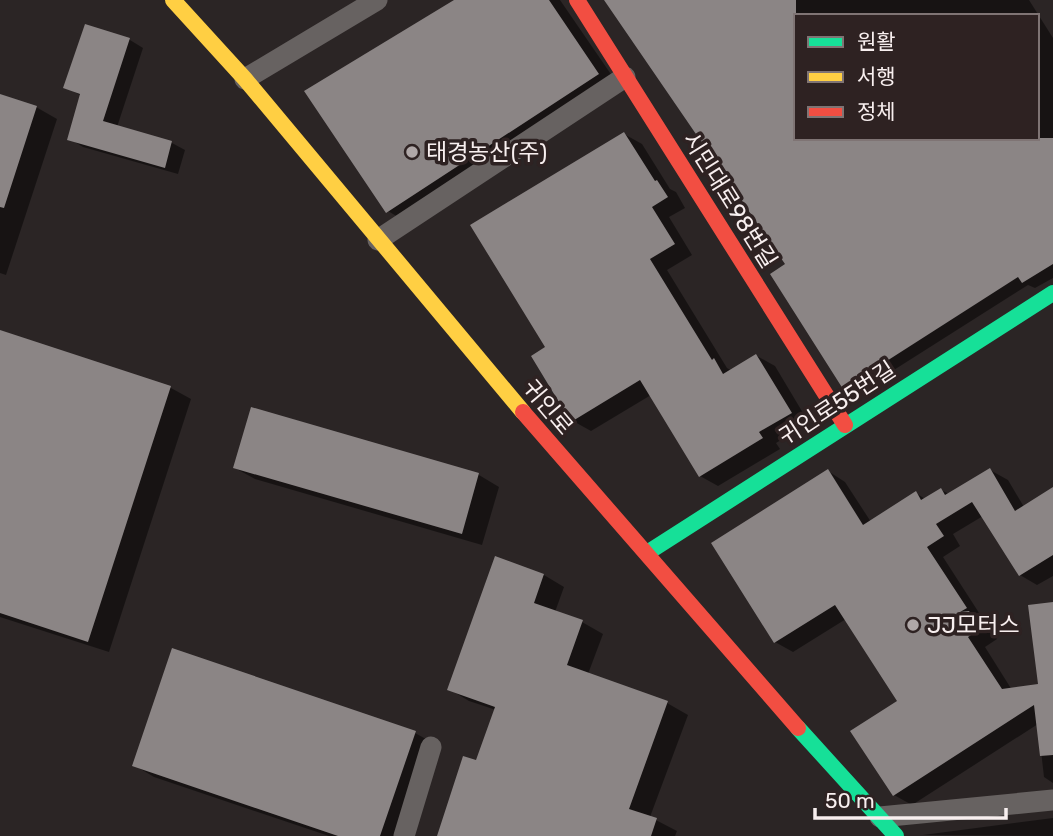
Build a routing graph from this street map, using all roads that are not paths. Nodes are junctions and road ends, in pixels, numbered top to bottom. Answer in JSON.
{"nodes":[{"id":1,"x":173,"y":0,"type":"edge"},
{"id":2,"x":377,"y":0,"type":"edge"},
{"id":3,"x":577,"y":0,"type":"edge"},
{"id":4,"x":625,"y":78,"type":"junction"},
{"id":5,"x":245,"y":79,"type":"junction"},
{"id":6,"x":377,"y":240,"type":"junction"},
{"id":7,"x":1053,"y":293,"type":"edge"},
{"id":8,"x":845,"y":425,"type":"junction"},
{"id":9,"x":648,"y":553,"type":"junction"},
{"id":10,"x":431,"y":747,"type":"dead end"},
{"id":11,"x":1053,"y":800,"type":"edge"},
{"id":12,"x":880,"y":817,"type":"junction"},
{"id":13,"x":404,"y":836,"type":"edge"},
{"id":14,"x":896,"y":836,"type":"edge"}],
"edges":[{"from":1,"to":5,"type":"street","name":"귀인로"},
{"from":2,"to":5,"type":"street"},
{"from":3,"to":4,"type":"street","name":"시민대로98번길"},
{"from":4,"to":6,"type":"street"},
{"from":4,"to":8,"type":"street","name":"시민대로98번길"},
{"from":5,"to":6,"type":"street","name":"귀인로"},
{"from":6,"to":9,"type":"street","name":"귀인로"},
{"from":7,"to":8,"type":"street","name":"귀인로55번길"},
{"from":8,"to":9,"type":"street","name":"귀인로55번길"},
{"from":9,"to":12,"type":"street","name":"귀인로"},
{"from":10,"to":13,"type":"street"},
{"from":11,"to":12,"type":"street"},
{"from":12,"to":14,"type":"street","name":"귀인로"}]}
